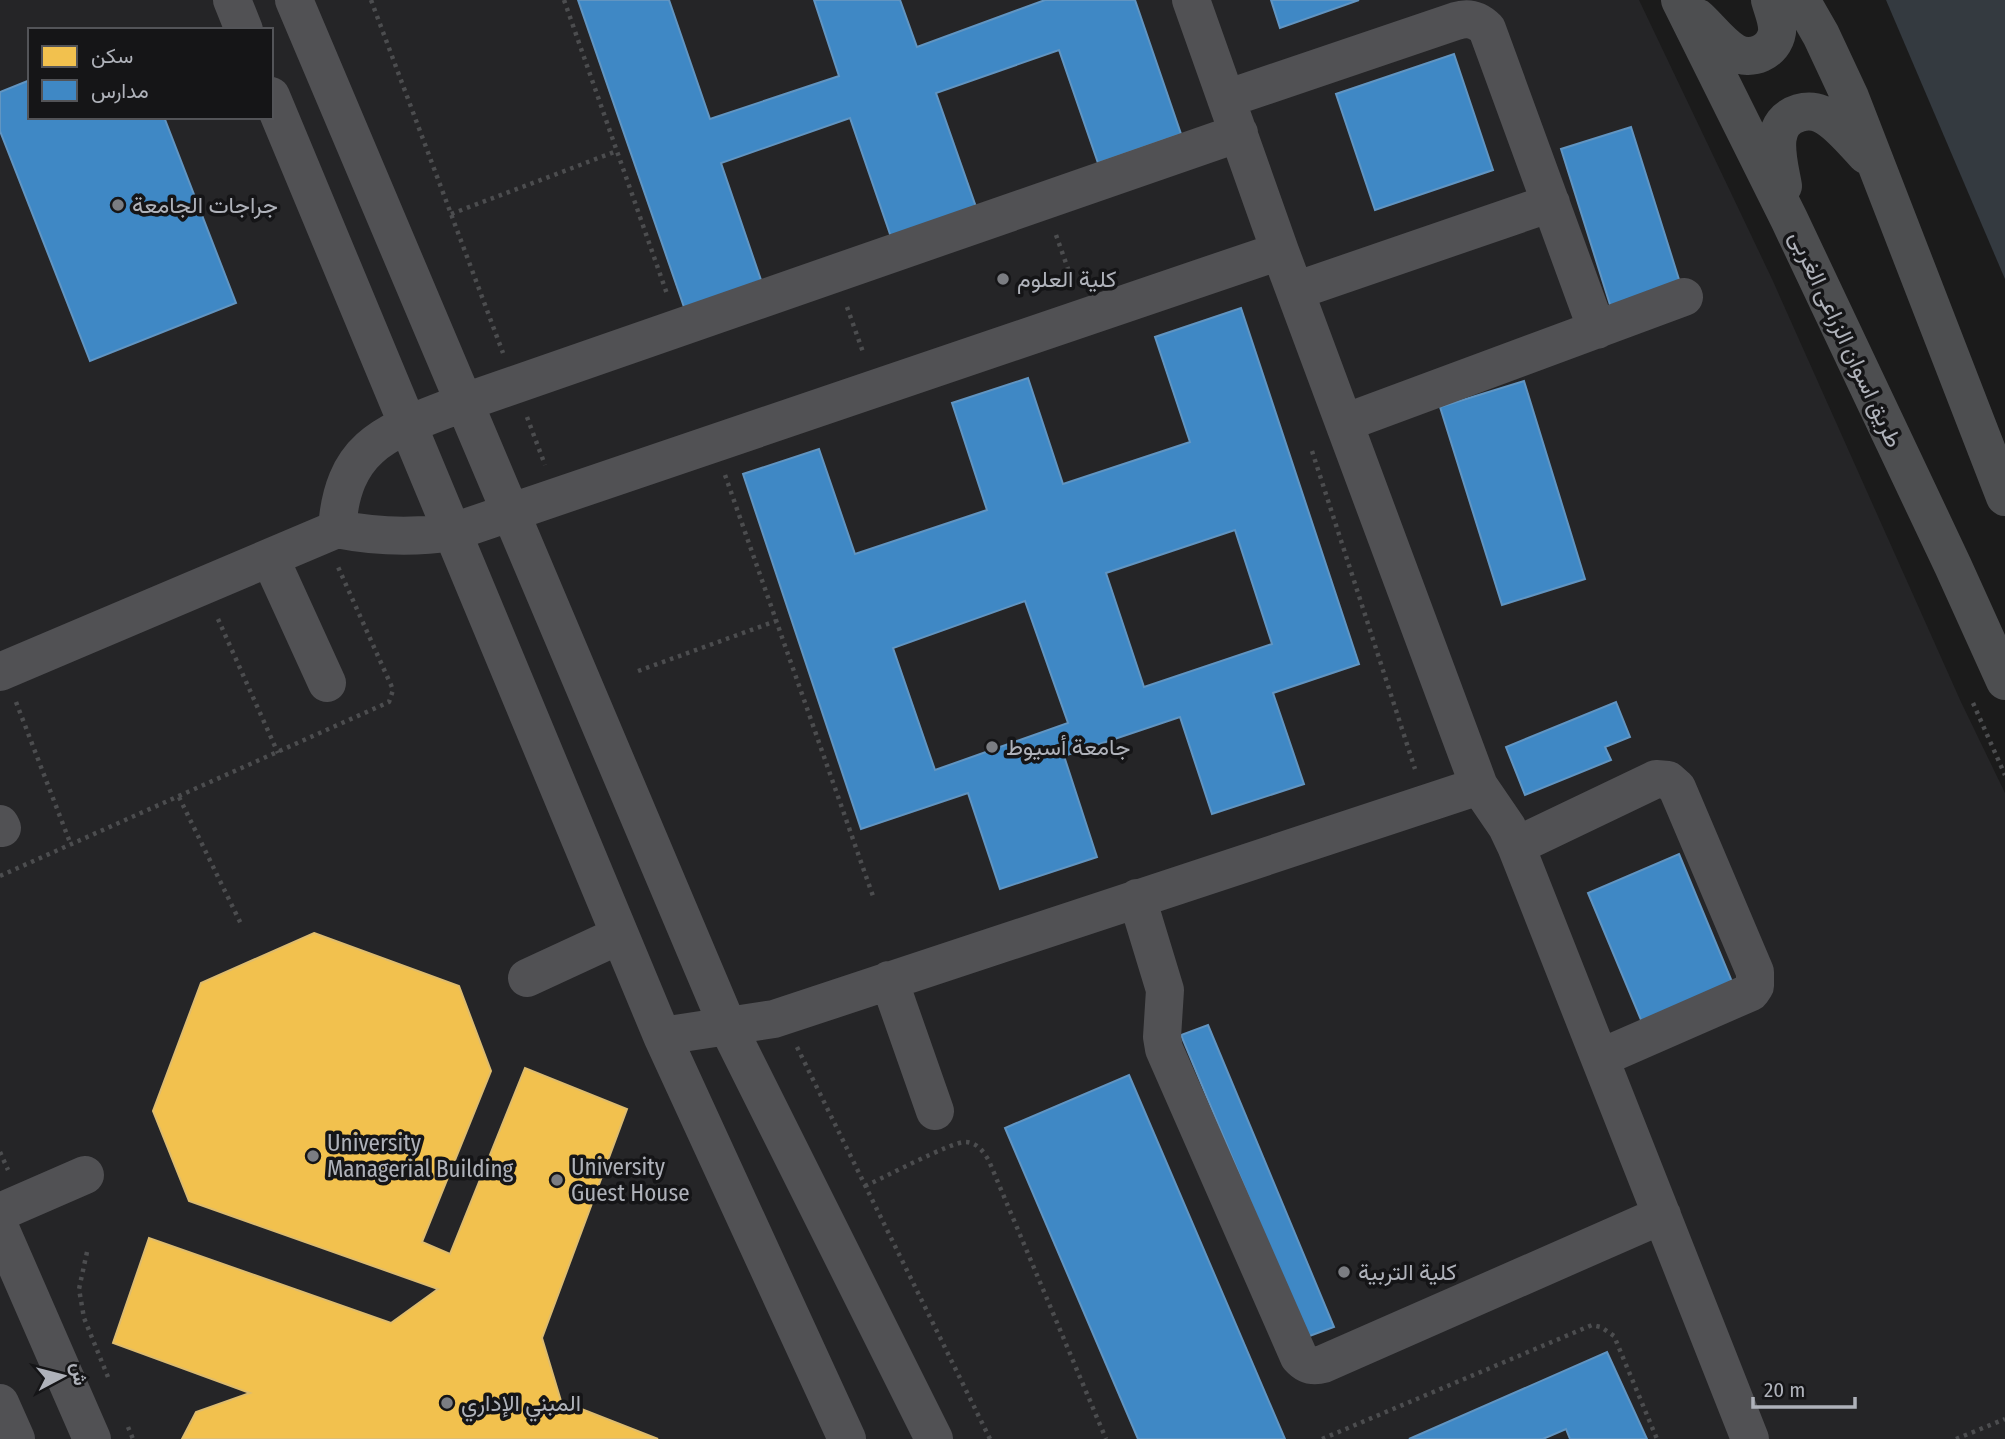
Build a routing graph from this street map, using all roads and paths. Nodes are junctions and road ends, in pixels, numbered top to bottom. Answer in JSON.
{"nodes":[{"id":1,"x":232,"y":0,"type":"edge"},
{"id":2,"x":295,"y":0,"type":"edge"},
{"id":3,"x":564,"y":0,"type":"edge"},
{"id":4,"x":1191,"y":0,"type":"edge"},
{"id":5,"x":1770,"y":0,"type":"edge"},
{"id":6,"x":1801,"y":0,"type":"edge"},
{"id":7,"x":1680,"y":1,"type":"edge"},
{"id":8,"x":1427,"y":14,"type":"edge"},
{"id":9,"x":243,"y":28,"type":"edge"},
{"id":10,"x":273,"y":101,"type":"edge"},
{"id":11,"x":1232,"y":116,"type":"junction"},
{"id":12,"x":617,"y":151,"type":"junction"},
{"id":13,"x":1873,"y":161,"type":"junction"},
{"id":14,"x":1044,"y":201,"type":"junction"},
{"id":15,"x":1550,"y":203,"type":"junction"},
{"id":16,"x":451,"y":214,"type":"dead end"},
{"id":17,"x":1789,"y":219,"type":"junction"},
{"id":18,"x":1280,"y":251,"type":"junction"},
{"id":19,"x":836,"y":273,"type":"junction"},
{"id":20,"x":1295,"y":290,"type":"junction"},
{"id":21,"x":1684,"y":297,"type":"dead end"},
{"id":22,"x":1085,"y":317,"type":"junction"},
{"id":23,"x":679,"y":328,"type":"junction"},
{"id":24,"x":1597,"y":330,"type":"junction"},
{"id":25,"x":875,"y":388,"type":"junction"},
{"id":26,"x":464,"y":402,"type":"junction"},
{"id":27,"x":1344,"y":424,"type":"junction"},
{"id":28,"x":408,"y":425,"type":"junction"},
{"id":29,"x":721,"y":465,"type":"dead end"},
{"id":30,"x":2005,"y":497,"type":"edge"},
{"id":31,"x":511,"y":512,"type":"junction"},
{"id":32,"x":330,"y":532,"type":"junction"},
{"id":33,"x":453,"y":532,"type":"junction"},
{"id":34,"x":270,"y":558,"type":"junction"},
{"id":35,"x":203,"y":586,"type":"junction"},
{"id":36,"x":776,"y":621,"type":"junction"},
{"id":37,"x":638,"y":671,"type":"dead end"},
{"id":38,"x":2,"y":672,"type":"edge"},
{"id":39,"x":2005,"y":681,"type":"edge"},
{"id":40,"x":327,"y":683,"type":"dead end"},
{"id":41,"x":278,"y":752,"type":"junction"},
{"id":42,"x":1479,"y":786,"type":"junction"},
{"id":43,"x":179,"y":797,"type":"junction"},
{"id":44,"x":71,"y":845,"type":"junction"},
{"id":45,"x":1517,"y":846,"type":"junction"},
{"id":46,"x":0,"y":876,"type":"edge"},
{"id":47,"x":1137,"y":898,"type":"junction"},
{"id":48,"x":874,"y":899,"type":"dead end"},
{"id":49,"x":242,"y":926,"type":"dead end"},
{"id":50,"x":620,"y":935,"type":"junction"},
{"id":51,"x":527,"y":978,"type":"dead end"},
{"id":52,"x":889,"y":980,"type":"junction"},
{"id":53,"x":782,"y":1016,"type":"junction"},
{"id":54,"x":728,"y":1027,"type":"junction"},
{"id":55,"x":662,"y":1036,"type":"junction"},
{"id":56,"x":1600,"y":1058,"type":"junction"},
{"id":57,"x":935,"y":1111,"type":"dead end"},
{"id":58,"x":85,"y":1175,"type":"dead end"},
{"id":59,"x":865,"y":1186,"type":"junction"},
{"id":60,"x":0,"y":1212,"type":"edge"},
{"id":61,"x":1662,"y":1215,"type":"junction"},
{"id":62,"x":0,"y":1228,"type":"edge"},
{"id":63,"x":88,"y":1252,"type":"dead end"},
{"id":64,"x":108,"y":1378,"type":"dead end"},
{"id":65,"x":0,"y":1403,"type":"edge"},
{"id":66,"x":123,"y":1415,"type":"dead end"},
{"id":67,"x":2005,"y":1419,"type":"edge"},
{"id":68,"x":16,"y":1439,"type":"edge"},
{"id":69,"x":92,"y":1439,"type":"edge"},
{"id":70,"x":133,"y":1439,"type":"edge"},
{"id":71,"x":847,"y":1439,"type":"edge"},
{"id":72,"x":934,"y":1439,"type":"edge"},
{"id":73,"x":990,"y":1439,"type":"edge"},
{"id":74,"x":1105,"y":1439,"type":"edge"},
{"id":75,"x":1322,"y":1439,"type":"edge"},
{"id":76,"x":1657,"y":1439,"type":"edge"},
{"id":77,"x":1750,"y":1439,"type":"edge"},
{"id":78,"x":1956,"y":1439,"type":"edge"}],
"edges":[{"from":1,"to":9,"type":"lane"},
{"from":2,"to":26,"type":"lane"},
{"from":3,"to":12,"type":"path"},
{"from":4,"to":11,"type":"lane"},
{"from":5,"to":7,"type":"main road"},
{"from":6,"to":13,"type":"main road"},
{"from":7,"to":17,"type":"main road","name":"طريق اسوان الزراعى الغربى"},
{"from":8,"to":11,"type":"lane"},
{"from":8,"to":15,"type":"lane"},
{"from":10,"to":28,"type":"lane"},
{"from":11,"to":14,"type":"lane"},
{"from":11,"to":18,"type":"lane"},
{"from":12,"to":16,"type":"path"},
{"from":12,"to":23,"type":"path"},
{"from":13,"to":17,"type":"main road"},
{"from":13,"to":30,"type":"main road"},
{"from":14,"to":19,"type":"lane"},
{"from":14,"to":22,"type":"path"},
{"from":15,"to":20,"type":"lane"},
{"from":15,"to":24,"type":"lane"},
{"from":17,"to":39,"type":"main road","name":"طريق اسوان الزراعى الغربى"},
{"from":18,"to":20,"type":"lane"},
{"from":18,"to":22,"type":"lane"},
{"from":19,"to":23,"type":"lane"},
{"from":19,"to":25,"type":"path"},
{"from":20,"to":27,"type":"lane"},
{"from":21,"to":24,"type":"lane"},
{"from":22,"to":25,"type":"lane"},
{"from":23,"to":26,"type":"lane"},
{"from":24,"to":27,"type":"lane"},
{"from":25,"to":31,"type":"lane"},
{"from":26,"to":28,"type":"lane"},
{"from":26,"to":31,"type":"lane"},
{"from":27,"to":42,"type":"lane"},
{"from":28,"to":32,"type":"lane"},
{"from":28,"to":33,"type":"lane"},
{"from":29,"to":36,"type":"path"},
{"from":31,"to":33,"type":"lane"},
{"from":31,"to":54,"type":"lane"},
{"from":32,"to":33,"type":"lane"},
{"from":32,"to":34,"type":"lane"},
{"from":32,"to":41,"type":"path"},
{"from":33,"to":50,"type":"lane"},
{"from":34,"to":35,"type":"lane"},
{"from":34,"to":40,"type":"lane"},
{"from":35,"to":38,"type":"lane"},
{"from":35,"to":41,"type":"path"},
{"from":36,"to":37,"type":"path"},
{"from":36,"to":48,"type":"path"},
{"from":38,"to":44,"type":"path"},
{"from":41,"to":43,"type":"path"},
{"from":42,"to":45,"type":"lane"},
{"from":42,"to":47,"type":"lane"},
{"from":43,"to":44,"type":"path"},
{"from":43,"to":49,"type":"path"},
{"from":44,"to":46,"type":"path"},
{"from":45,"to":56,"type":"lane"},
{"from":45,"to":56,"type":"lane"},
{"from":47,"to":52,"type":"lane"},
{"from":47,"to":61,"type":"lane"},
{"from":50,"to":51,"type":"lane"},
{"from":50,"to":55,"type":"lane"},
{"from":52,"to":53,"type":"lane"},
{"from":52,"to":57,"type":"lane"},
{"from":53,"to":54,"type":"lane"},
{"from":53,"to":59,"type":"path"},
{"from":54,"to":55,"type":"lane"},
{"from":54,"to":72,"type":"lane"},
{"from":55,"to":71,"type":"lane"},
{"from":56,"to":61,"type":"lane"},
{"from":58,"to":60,"type":"lane"},
{"from":59,"to":73,"type":"path"},
{"from":59,"to":74,"type":"path"},
{"from":61,"to":77,"type":"lane"},
{"from":62,"to":69,"type":"lane"},
{"from":63,"to":64,"type":"path"},
{"from":65,"to":68,"type":"lane"},
{"from":66,"to":70,"type":"path"},
{"from":67,"to":78,"type":"path"},
{"from":75,"to":76,"type":"path"}]}
